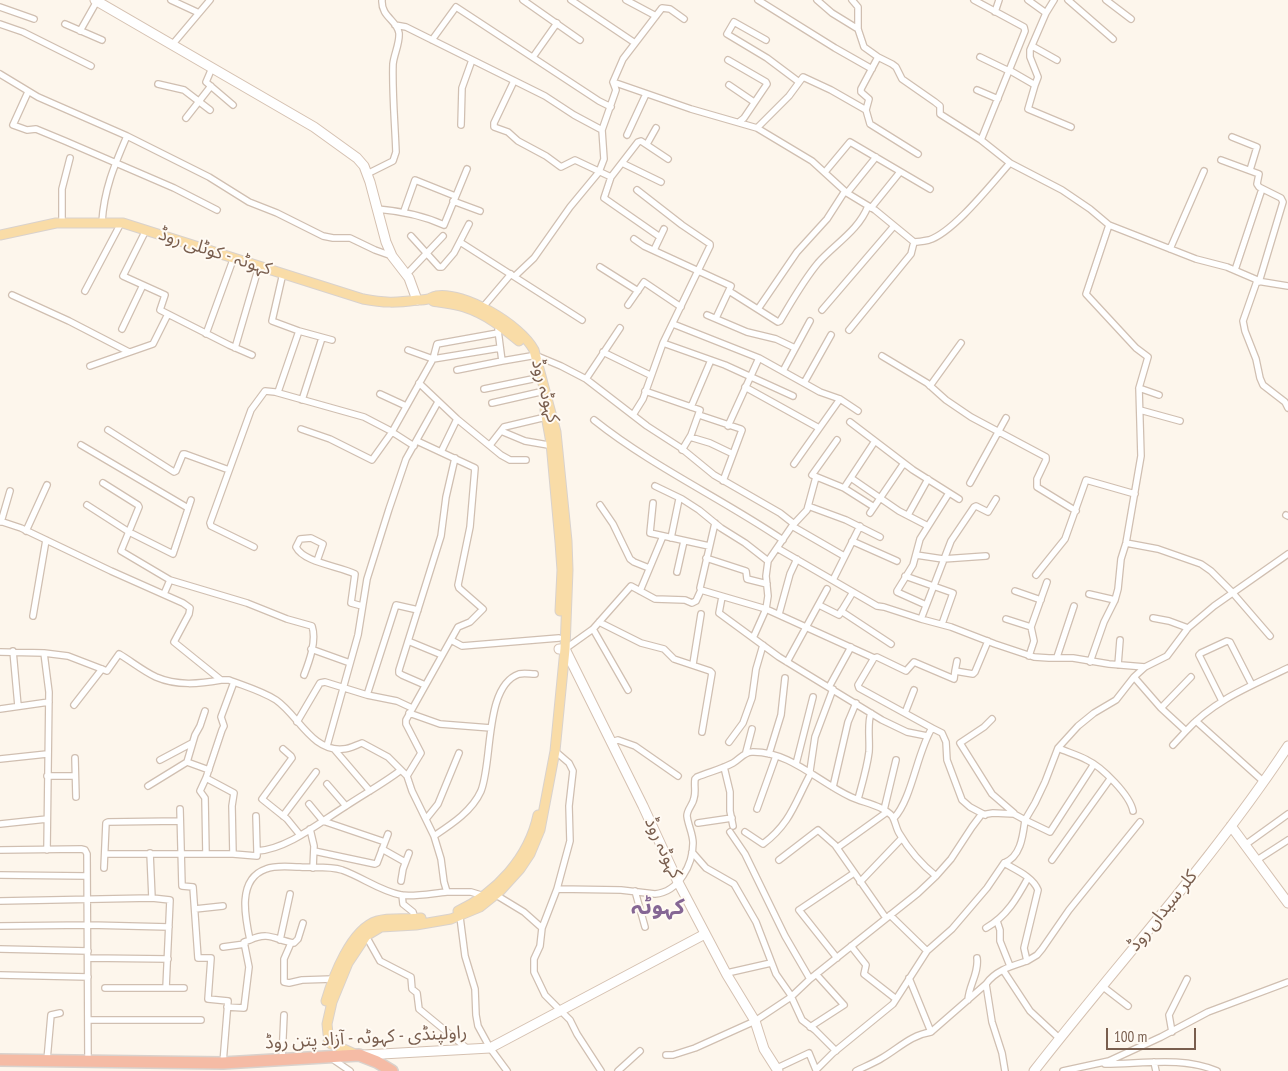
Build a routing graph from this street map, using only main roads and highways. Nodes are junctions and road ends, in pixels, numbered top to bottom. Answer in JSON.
{"nodes":[{"id":1,"x":96,"y":1,"type":"edge"},
{"id":2,"x":0,"y":234,"type":"edge"},
{"id":3,"x":428,"y":299,"type":"junction"},
{"id":4,"x":417,"y":300,"type":"junction"},
{"id":5,"x":534,"y":356,"type":"junction"},
{"id":6,"x":539,"y":378,"type":"junction"},
{"id":7,"x":555,"y":446,"type":"junction"},
{"id":8,"x":562,"y":649,"type":"junction"},
{"id":9,"x":1288,"y":746,"type":"edge"},
{"id":10,"x":1285,"y":756,"type":"edge"},
{"id":11,"x":1231,"y":826,"type":"junction"},
{"id":12,"x":1288,"y":903,"type":"edge"},
{"id":13,"x":705,"y":934,"type":"junction"},
{"id":14,"x":331,"y":1044,"type":"junction"},
{"id":15,"x":359,"y":1055,"type":"junction"},
{"id":16,"x":0,"y":1060,"type":"edge"},
{"id":17,"x":777,"y":1070,"type":"edge"},
{"id":18,"x":392,"y":1071,"type":"edge"},
{"id":19,"x":1034,"y":1071,"type":"edge"}],
"edges":[{"from":1,"to":4,"type":"main road"},
{"from":2,"to":4,"type":"main road","name":"کہوٹہ - کوٹلی روڈ"},
{"from":3,"to":4,"type":"main road","name":"کہوٹہ - کوٹلی روڈ"},
{"from":3,"to":5,"type":"main road","name":"کہوٹہ روڈ"},
{"from":3,"to":5,"type":"main road","name":"کہوٹہ روڈ"},
{"from":5,"to":6,"type":"main road","name":"کہوٹہ روڈ"},
{"from":6,"to":7,"type":"main road","name":"کہوٹہ روڈ"},
{"from":6,"to":7,"type":"main road","name":"کہوٹہ روڈ"},
{"from":7,"to":8,"type":"main road","name":"کہوٹہ روڈ"},
{"from":7,"to":8,"type":"main road","name":"کہوٹہ روڈ"},
{"from":8,"to":13,"type":"main road","name":"کہوٹہ روڈ"},
{"from":8,"to":14,"type":"main road"},
{"from":8,"to":14,"type":"main road"},
{"from":9,"to":10,"type":"main road","name":"کلر سیداں روڈ"},
{"from":10,"to":11,"type":"main road","name":"کلر سیداں روڈ"},
{"from":11,"to":12,"type":"main road"},
{"from":11,"to":19,"type":"main road","name":"کلر سیداں روڈ"},
{"from":13,"to":15,"type":"main road","name":"راولپنڈی - کہوٹہ - آزاد پتن روڈ"},
{"from":13,"to":17,"type":"main road","name":"کہوٹہ روڈ"},
{"from":14,"to":15,"type":"main road"},
{"from":15,"to":16,"type":"highway","name":"راولپنڈی - کہوٹہ - آزاد پتن روڈ"},
{"from":15,"to":18,"type":"highway"}]}
